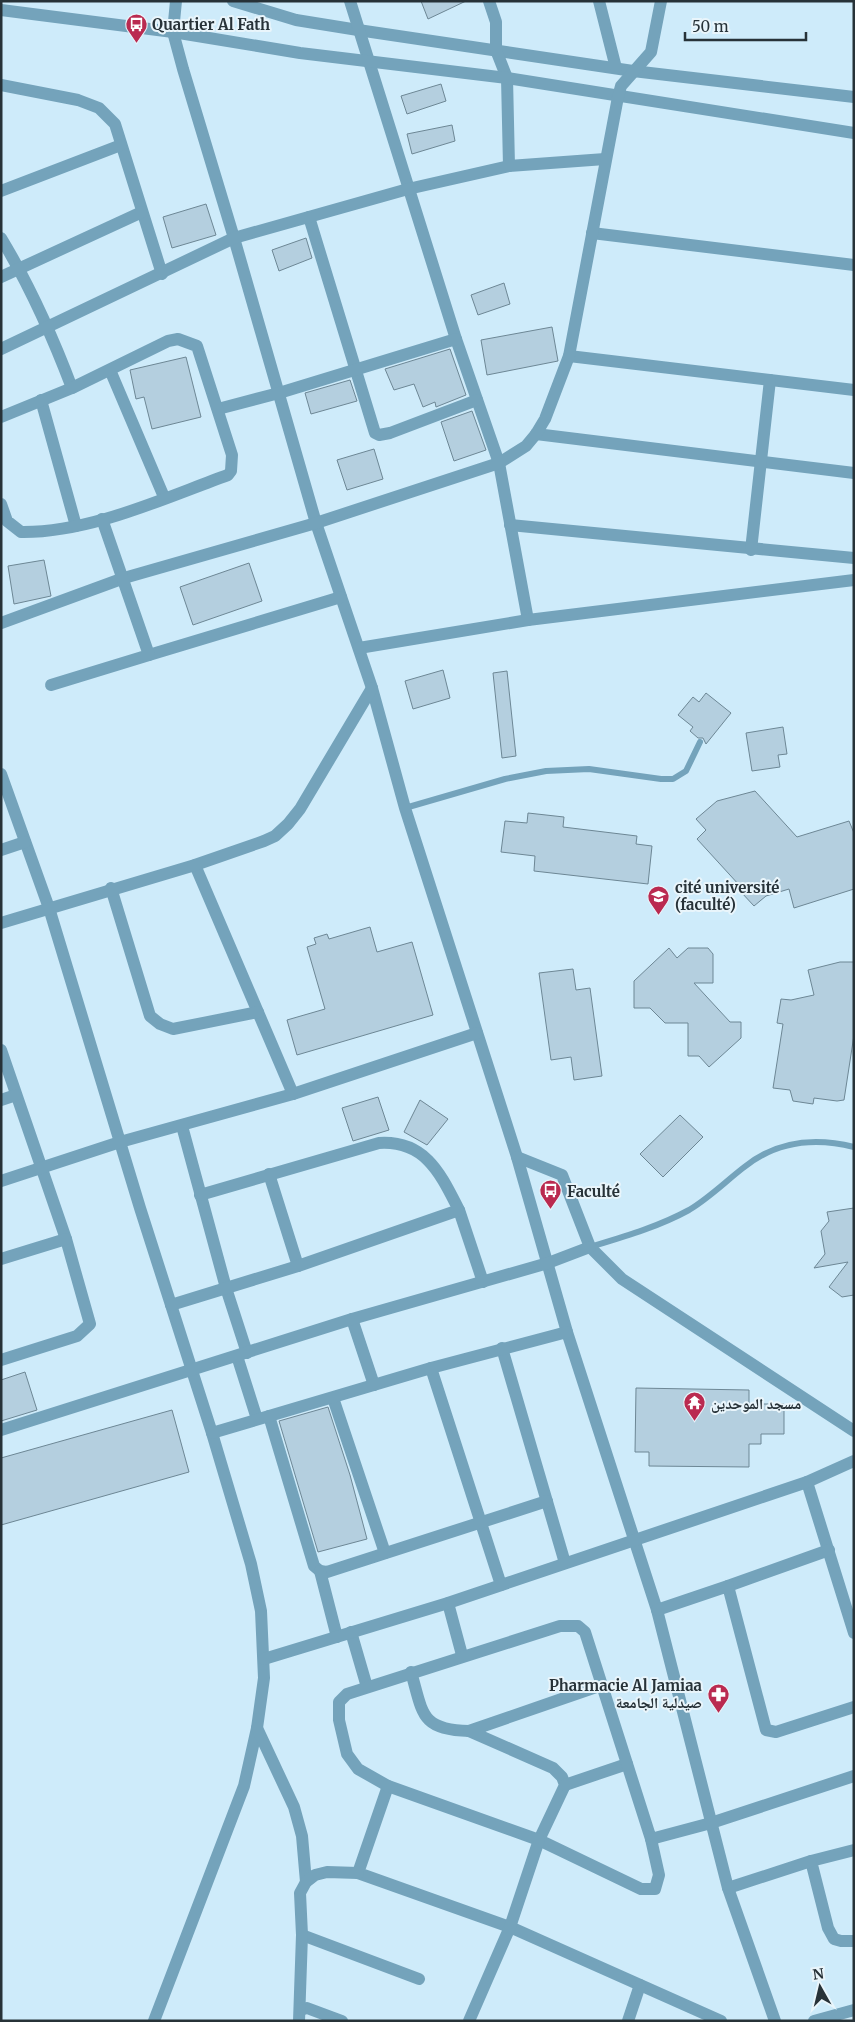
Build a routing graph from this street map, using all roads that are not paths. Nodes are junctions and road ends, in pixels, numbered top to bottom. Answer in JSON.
{"nodes":[{"id":1,"x":176,"y":1,"type":"edge"},
{"id":2,"x":232,"y":1,"type":"edge"},
{"id":3,"x":350,"y":1,"type":"edge"},
{"id":4,"x":489,"y":1,"type":"edge"},
{"id":5,"x":599,"y":1,"type":"edge"},
{"id":6,"x":661,"y":1,"type":"edge"},
{"id":7,"x":1,"y":10,"type":"edge"},
{"id":8,"x":358,"y":30,"type":"junction"},
{"id":9,"x":173,"y":32,"type":"junction"},
{"id":10,"x":496,"y":50,"type":"junction"},
{"id":11,"x":368,"y":62,"type":"junction"},
{"id":12,"x":616,"y":68,"type":"junction"},
{"id":13,"x":633,"y":70,"type":"junction"},
{"id":14,"x":507,"y":78,"type":"junction"},
{"id":15,"x":1,"y":85,"type":"edge"},
{"id":16,"x":618,"y":97,"type":"junction"},
{"id":17,"x":854,"y":97,"type":"edge"},
{"id":18,"x":854,"y":133,"type":"edge"},
{"id":19,"x":121,"y":145,"type":"junction"},
{"id":20,"x":605,"y":159,"type":"junction"},
{"id":21,"x":509,"y":166,"type":"junction"},
{"id":22,"x":408,"y":189,"type":"junction"},
{"id":23,"x":1,"y":191,"type":"edge"},
{"id":24,"x":142,"y":212,"type":"junction"},
{"id":25,"x":308,"y":217,"type":"junction"},
{"id":26,"x":592,"y":233,"type":"junction"},
{"id":27,"x":1,"y":238,"type":"edge"},
{"id":28,"x":234,"y":238,"type":"junction"},
{"id":29,"x":854,"y":265,"type":"edge"},
{"id":30,"x":19,"y":268,"type":"junction"},
{"id":31,"x":162,"y":274,"type":"junction"},
{"id":32,"x":1,"y":276,"type":"edge"},
{"id":33,"x":48,"y":325,"type":"junction"},
{"id":34,"x":456,"y":339,"type":"junction"},
{"id":35,"x":1,"y":349,"type":"edge"},
{"id":36,"x":569,"y":356,"type":"junction"},
{"id":37,"x":110,"y":370,"type":"junction"},
{"id":38,"x":356,"y":370,"type":"junction"},
{"id":39,"x":770,"y":380,"type":"junction"},
{"id":40,"x":72,"y":388,"type":"junction"},
{"id":41,"x":854,"y":390,"type":"edge"},
{"id":42,"x":279,"y":393,"type":"junction"},
{"id":43,"x":41,"y":400,"type":"junction"},
{"id":44,"x":477,"y":400,"type":"junction"},
{"id":45,"x":218,"y":409,"type":"junction"},
{"id":46,"x":1,"y":417,"type":"edge"},
{"id":47,"x":536,"y":434,"type":"junction"},
{"id":48,"x":761,"y":462,"type":"junction"},
{"id":49,"x":499,"y":463,"type":"junction"},
{"id":50,"x":854,"y":473,"type":"edge"},
{"id":51,"x":164,"y":497,"type":"junction"},
{"id":52,"x":1,"y":504,"type":"edge"},
{"id":53,"x":102,"y":520,"type":"junction"},
{"id":54,"x":316,"y":524,"type":"junction"},
{"id":55,"x":510,"y":525,"type":"junction"},
{"id":56,"x":76,"y":526,"type":"junction"},
{"id":57,"x":750,"y":550,"type":"junction"},
{"id":58,"x":854,"y":558,"type":"edge"},
{"id":59,"x":124,"y":578,"type":"junction"},
{"id":60,"x":854,"y":580,"type":"edge"},
{"id":61,"x":341,"y":597,"type":"junction"},
{"id":62,"x":528,"y":620,"type":"junction"},
{"id":63,"x":1,"y":623,"type":"edge"},
{"id":64,"x":359,"y":648,"type":"junction"},
{"id":65,"x":149,"y":655,"type":"junction"},
{"id":66,"x":51,"y":685,"type":"dead end"},
{"id":67,"x":372,"y":688,"type":"junction"},
{"id":68,"x":700,"y":742,"type":"dead end"},
{"id":69,"x":1,"y":774,"type":"edge"},
{"id":70,"x":405,"y":808,"type":"junction"},
{"id":71,"x":25,"y":842,"type":"junction"},
{"id":72,"x":1,"y":850,"type":"edge"},
{"id":73,"x":195,"y":865,"type":"junction"},
{"id":74,"x":111,"y":888,"type":"junction"},
{"id":75,"x":48,"y":908,"type":"junction"},
{"id":76,"x":1,"y":923,"type":"edge"},
{"id":77,"x":258,"y":1012,"type":"junction"},
{"id":78,"x":476,"y":1033,"type":"junction"},
{"id":79,"x":1,"y":1050,"type":"edge"},
{"id":80,"x":293,"y":1094,"type":"junction"},
{"id":81,"x":16,"y":1096,"type":"junction"},
{"id":82,"x":1,"y":1100,"type":"edge"},
{"id":83,"x":182,"y":1126,"type":"junction"},
{"id":84,"x":120,"y":1142,"type":"junction"},
{"id":85,"x":854,"y":1147,"type":"edge"},
{"id":86,"x":517,"y":1157,"type":"junction"},
{"id":87,"x":43,"y":1169,"type":"junction"},
{"id":88,"x":269,"y":1174,"type":"junction"},
{"id":89,"x":1,"y":1181,"type":"edge"},
{"id":90,"x":200,"y":1195,"type":"junction"},
{"id":91,"x":459,"y":1210,"type":"junction"},
{"id":92,"x":66,"y":1238,"type":"junction"},
{"id":93,"x":590,"y":1247,"type":"junction"},
{"id":94,"x":1,"y":1259,"type":"edge"},
{"id":95,"x":548,"y":1263,"type":"junction"},
{"id":96,"x":298,"y":1266,"type":"junction"},
{"id":97,"x":483,"y":1282,"type":"junction"},
{"id":98,"x":226,"y":1288,"type":"junction"},
{"id":99,"x":171,"y":1304,"type":"junction"},
{"id":100,"x":352,"y":1319,"type":"junction"},
{"id":101,"x":566,"y":1332,"type":"junction"},
{"id":102,"x":502,"y":1348,"type":"junction"},
{"id":103,"x":242,"y":1354,"type":"junction"},
{"id":104,"x":1,"y":1360,"type":"edge"},
{"id":105,"x":191,"y":1368,"type":"junction"},
{"id":106,"x":431,"y":1368,"type":"junction"},
{"id":107,"x":374,"y":1385,"type":"junction"},
{"id":108,"x":333,"y":1398,"type":"junction"},
{"id":109,"x":270,"y":1416,"type":"junction"},
{"id":110,"x":256,"y":1419,"type":"junction"},
{"id":111,"x":1,"y":1430,"type":"edge"},
{"id":112,"x":854,"y":1431,"type":"edge"},
{"id":113,"x":212,"y":1433,"type":"junction"},
{"id":114,"x":854,"y":1461,"type":"edge"},
{"id":115,"x":807,"y":1482,"type":"junction"},
{"id":116,"x":547,"y":1501,"type":"junction"},
{"id":117,"x":481,"y":1521,"type":"junction"},
{"id":118,"x":633,"y":1540,"type":"junction"},
{"id":119,"x":829,"y":1550,"type":"junction"},
{"id":120,"x":384,"y":1553,"type":"junction"},
{"id":121,"x":565,"y":1563,"type":"junction"},
{"id":122,"x":320,"y":1571,"type":"junction"},
{"id":123,"x":501,"y":1585,"type":"junction"},
{"id":124,"x":728,"y":1586,"type":"junction"},
{"id":125,"x":448,"y":1603,"type":"junction"},
{"id":126,"x":657,"y":1610,"type":"junction"},
{"id":127,"x":851,"y":1616,"type":"edge"},
{"id":128,"x":351,"y":1632,"type":"junction"},
{"id":129,"x":854,"y":1633,"type":"edge"},
{"id":130,"x":337,"y":1637,"type":"junction"},
{"id":131,"x":462,"y":1656,"type":"junction"},
{"id":132,"x":264,"y":1659,"type":"junction"},
{"id":133,"x":411,"y":1672,"type":"junction"},
{"id":134,"x":602,"y":1685,"type":"junction"},
{"id":135,"x":367,"y":1687,"type":"junction"},
{"id":136,"x":854,"y":1707,"type":"edge"},
{"id":137,"x":257,"y":1728,"type":"junction"},
{"id":138,"x":469,"y":1731,"type":"junction"},
{"id":139,"x":627,"y":1764,"type":"junction"},
{"id":140,"x":854,"y":1776,"type":"edge"},
{"id":141,"x":565,"y":1785,"type":"junction"},
{"id":142,"x":388,"y":1786,"type":"junction"},
{"id":143,"x":711,"y":1823,"type":"junction"},
{"id":144,"x":651,"y":1839,"type":"junction"},
{"id":145,"x":539,"y":1840,"type":"junction"},
{"id":146,"x":854,"y":1850,"type":"edge"},
{"id":147,"x":811,"y":1861,"type":"junction"},
{"id":148,"x":358,"y":1873,"type":"junction"},
{"id":149,"x":306,"y":1882,"type":"junction"},
{"id":150,"x":728,"y":1888,"type":"junction"},
{"id":151,"x":510,"y":1927,"type":"junction"},
{"id":152,"x":302,"y":1935,"type":"junction"},
{"id":153,"x":854,"y":1941,"type":"edge"},
{"id":154,"x":419,"y":1979,"type":"dead end"},
{"id":155,"x":640,"y":1985,"type":"junction"},
{"id":156,"x":854,"y":2010,"type":"edge"},
{"id":157,"x":300,"y":2016,"type":"edge"},
{"id":158,"x":154,"y":2021,"type":"edge"},
{"id":159,"x":342,"y":2021,"type":"edge"},
{"id":160,"x":469,"y":2021,"type":"edge"},
{"id":161,"x":628,"y":2021,"type":"edge"},
{"id":162,"x":721,"y":2021,"type":"edge"},
{"id":163,"x":775,"y":2021,"type":"edge"},
{"id":164,"x":814,"y":2021,"type":"edge"}],
"edges":[{"from":1,"to":9,"type":"street"},
{"from":2,"to":8,"type":"street"},
{"from":3,"to":8,"type":"street"},
{"from":4,"to":10,"type":"street"},
{"from":5,"to":12,"type":"street"},
{"from":6,"to":13,"type":"street"},
{"from":7,"to":9,"type":"street"},
{"from":8,"to":10,"type":"street"},
{"from":8,"to":11,"type":"street"},
{"from":9,"to":11,"type":"street"},
{"from":9,"to":28,"type":"street"},
{"from":10,"to":12,"type":"street"},
{"from":10,"to":14,"type":"street"},
{"from":11,"to":14,"type":"street"},
{"from":11,"to":22,"type":"street"},
{"from":12,"to":13,"type":"street"},
{"from":13,"to":16,"type":"street"},
{"from":13,"to":17,"type":"street"},
{"from":14,"to":16,"type":"street"},
{"from":14,"to":21,"type":"street"},
{"from":15,"to":19,"type":"street"},
{"from":16,"to":18,"type":"street"},
{"from":16,"to":20,"type":"street"},
{"from":19,"to":23,"type":"street"},
{"from":19,"to":24,"type":"street"},
{"from":20,"to":21,"type":"street"},
{"from":20,"to":26,"type":"street"},
{"from":21,"to":22,"type":"street"},
{"from":22,"to":25,"type":"street"},
{"from":22,"to":34,"type":"street"},
{"from":24,"to":30,"type":"street"},
{"from":24,"to":31,"type":"street"},
{"from":25,"to":28,"type":"street"},
{"from":25,"to":38,"type":"street"},
{"from":26,"to":29,"type":"street"},
{"from":26,"to":36,"type":"street"},
{"from":27,"to":30,"type":"street"},
{"from":28,"to":31,"type":"street"},
{"from":28,"to":42,"type":"street"},
{"from":30,"to":32,"type":"street"},
{"from":30,"to":33,"type":"street"},
{"from":31,"to":33,"type":"street"},
{"from":33,"to":35,"type":"street"},
{"from":33,"to":40,"type":"street"},
{"from":34,"to":38,"type":"street"},
{"from":34,"to":44,"type":"street"},
{"from":36,"to":39,"type":"street"},
{"from":36,"to":47,"type":"street"},
{"from":37,"to":40,"type":"street"},
{"from":37,"to":45,"type":"street"},
{"from":37,"to":51,"type":"street"},
{"from":38,"to":42,"type":"street"},
{"from":38,"to":44,"type":"street"},
{"from":39,"to":41,"type":"street"},
{"from":39,"to":48,"type":"street"},
{"from":40,"to":43,"type":"street"},
{"from":42,"to":45,"type":"street"},
{"from":42,"to":54,"type":"street"},
{"from":43,"to":46,"type":"street"},
{"from":43,"to":56,"type":"street"},
{"from":44,"to":49,"type":"street"},
{"from":45,"to":51,"type":"street"},
{"from":47,"to":48,"type":"street"},
{"from":47,"to":49,"type":"street"},
{"from":48,"to":50,"type":"street"},
{"from":48,"to":57,"type":"street"},
{"from":49,"to":54,"type":"street"},
{"from":49,"to":55,"type":"street"},
{"from":51,"to":53,"type":"street"},
{"from":52,"to":56,"type":"street"},
{"from":53,"to":56,"type":"street"},
{"from":53,"to":59,"type":"street"},
{"from":54,"to":59,"type":"street"},
{"from":54,"to":61,"type":"street"},
{"from":55,"to":57,"type":"street"},
{"from":55,"to":62,"type":"street"},
{"from":57,"to":58,"type":"street"},
{"from":59,"to":63,"type":"street"},
{"from":59,"to":65,"type":"street"},
{"from":60,"to":62,"type":"street"},
{"from":61,"to":64,"type":"street"},
{"from":61,"to":65,"type":"street"},
{"from":62,"to":64,"type":"street"},
{"from":64,"to":67,"type":"street"},
{"from":65,"to":66,"type":"street"},
{"from":67,"to":70,"type":"street"},
{"from":67,"to":73,"type":"street"},
{"from":68,"to":70,"type":"lane"},
{"from":69,"to":71,"type":"street"},
{"from":70,"to":78,"type":"street"},
{"from":71,"to":72,"type":"street"},
{"from":71,"to":75,"type":"street"},
{"from":73,"to":74,"type":"street"},
{"from":73,"to":77,"type":"street"},
{"from":74,"to":75,"type":"street"},
{"from":74,"to":77,"type":"street"},
{"from":75,"to":76,"type":"street"},
{"from":75,"to":84,"type":"street"},
{"from":77,"to":80,"type":"street"},
{"from":78,"to":80,"type":"street"},
{"from":78,"to":86,"type":"street"},
{"from":79,"to":81,"type":"street"},
{"from":80,"to":83,"type":"street"},
{"from":81,"to":82,"type":"street"},
{"from":81,"to":87,"type":"street"},
{"from":83,"to":84,"type":"street"},
{"from":83,"to":90,"type":"street"},
{"from":84,"to":87,"type":"street"},
{"from":84,"to":99,"type":"street"},
{"from":85,"to":93,"type":"lane"},
{"from":86,"to":93,"type":"street"},
{"from":86,"to":95,"type":"street"},
{"from":87,"to":89,"type":"street"},
{"from":87,"to":92,"type":"street"},
{"from":88,"to":90,"type":"street"},
{"from":88,"to":91,"type":"street"},
{"from":88,"to":96,"type":"street"},
{"from":90,"to":98,"type":"street"},
{"from":91,"to":96,"type":"street"},
{"from":91,"to":97,"type":"street"},
{"from":92,"to":94,"type":"street"},
{"from":92,"to":104,"type":"street"},
{"from":93,"to":95,"type":"street"},
{"from":93,"to":112,"type":"street"},
{"from":95,"to":97,"type":"street"},
{"from":95,"to":101,"type":"street"},
{"from":96,"to":98,"type":"street"},
{"from":97,"to":100,"type":"street"},
{"from":98,"to":99,"type":"street"},
{"from":98,"to":103,"type":"street"},
{"from":99,"to":105,"type":"street"},
{"from":100,"to":103,"type":"street"},
{"from":100,"to":107,"type":"street"},
{"from":101,"to":102,"type":"street"},
{"from":101,"to":118,"type":"street"},
{"from":102,"to":106,"type":"street"},
{"from":102,"to":116,"type":"street"},
{"from":103,"to":105,"type":"street"},
{"from":103,"to":110,"type":"street"},
{"from":105,"to":111,"type":"street"},
{"from":105,"to":113,"type":"street"},
{"from":106,"to":107,"type":"street"},
{"from":106,"to":117,"type":"street"},
{"from":107,"to":108,"type":"street"},
{"from":108,"to":109,"type":"street"},
{"from":108,"to":120,"type":"street"},
{"from":109,"to":110,"type":"street"},
{"from":109,"to":122,"type":"street"},
{"from":110,"to":113,"type":"street"},
{"from":113,"to":132,"type":"street"},
{"from":114,"to":115,"type":"street"},
{"from":115,"to":118,"type":"street"},
{"from":115,"to":119,"type":"street"},
{"from":116,"to":117,"type":"street"},
{"from":116,"to":121,"type":"street"},
{"from":117,"to":120,"type":"street"},
{"from":117,"to":123,"type":"street"},
{"from":118,"to":121,"type":"street"},
{"from":118,"to":126,"type":"street"},
{"from":119,"to":124,"type":"street"},
{"from":119,"to":127,"type":"street"},
{"from":120,"to":122,"type":"street"},
{"from":121,"to":123,"type":"street"},
{"from":122,"to":130,"type":"street"},
{"from":123,"to":125,"type":"street"},
{"from":124,"to":126,"type":"street"},
{"from":124,"to":136,"type":"street"},
{"from":125,"to":128,"type":"street"},
{"from":125,"to":131,"type":"street"},
{"from":126,"to":143,"type":"street"},
{"from":127,"to":129,"type":"street"},
{"from":128,"to":130,"type":"street"},
{"from":128,"to":135,"type":"street"},
{"from":130,"to":132,"type":"street"},
{"from":131,"to":133,"type":"street"},
{"from":131,"to":134,"type":"street"},
{"from":132,"to":137,"type":"street"},
{"from":133,"to":135,"type":"street"},
{"from":133,"to":138,"type":"street"},
{"from":134,"to":138,"type":"street"},
{"from":134,"to":139,"type":"street"},
{"from":135,"to":142,"type":"street"},
{"from":137,"to":149,"type":"street"},
{"from":137,"to":158,"type":"street"},
{"from":138,"to":141,"type":"street"},
{"from":139,"to":141,"type":"street"},
{"from":139,"to":144,"type":"street"},
{"from":140,"to":143,"type":"street"},
{"from":141,"to":145,"type":"street"},
{"from":142,"to":145,"type":"street"},
{"from":142,"to":148,"type":"street"},
{"from":143,"to":144,"type":"street"},
{"from":143,"to":150,"type":"street"},
{"from":144,"to":145,"type":"street"},
{"from":145,"to":151,"type":"street"},
{"from":146,"to":147,"type":"street"},
{"from":147,"to":150,"type":"street"},
{"from":147,"to":153,"type":"street"},
{"from":148,"to":149,"type":"street"},
{"from":148,"to":151,"type":"street"},
{"from":149,"to":152,"type":"street"},
{"from":150,"to":163,"type":"street"},
{"from":151,"to":155,"type":"street"},
{"from":151,"to":160,"type":"street"},
{"from":152,"to":154,"type":"street"},
{"from":152,"to":157,"type":"street"},
{"from":155,"to":161,"type":"street"},
{"from":155,"to":162,"type":"street"},
{"from":156,"to":164,"type":"street"},
{"from":157,"to":159,"type":"street"}]}
